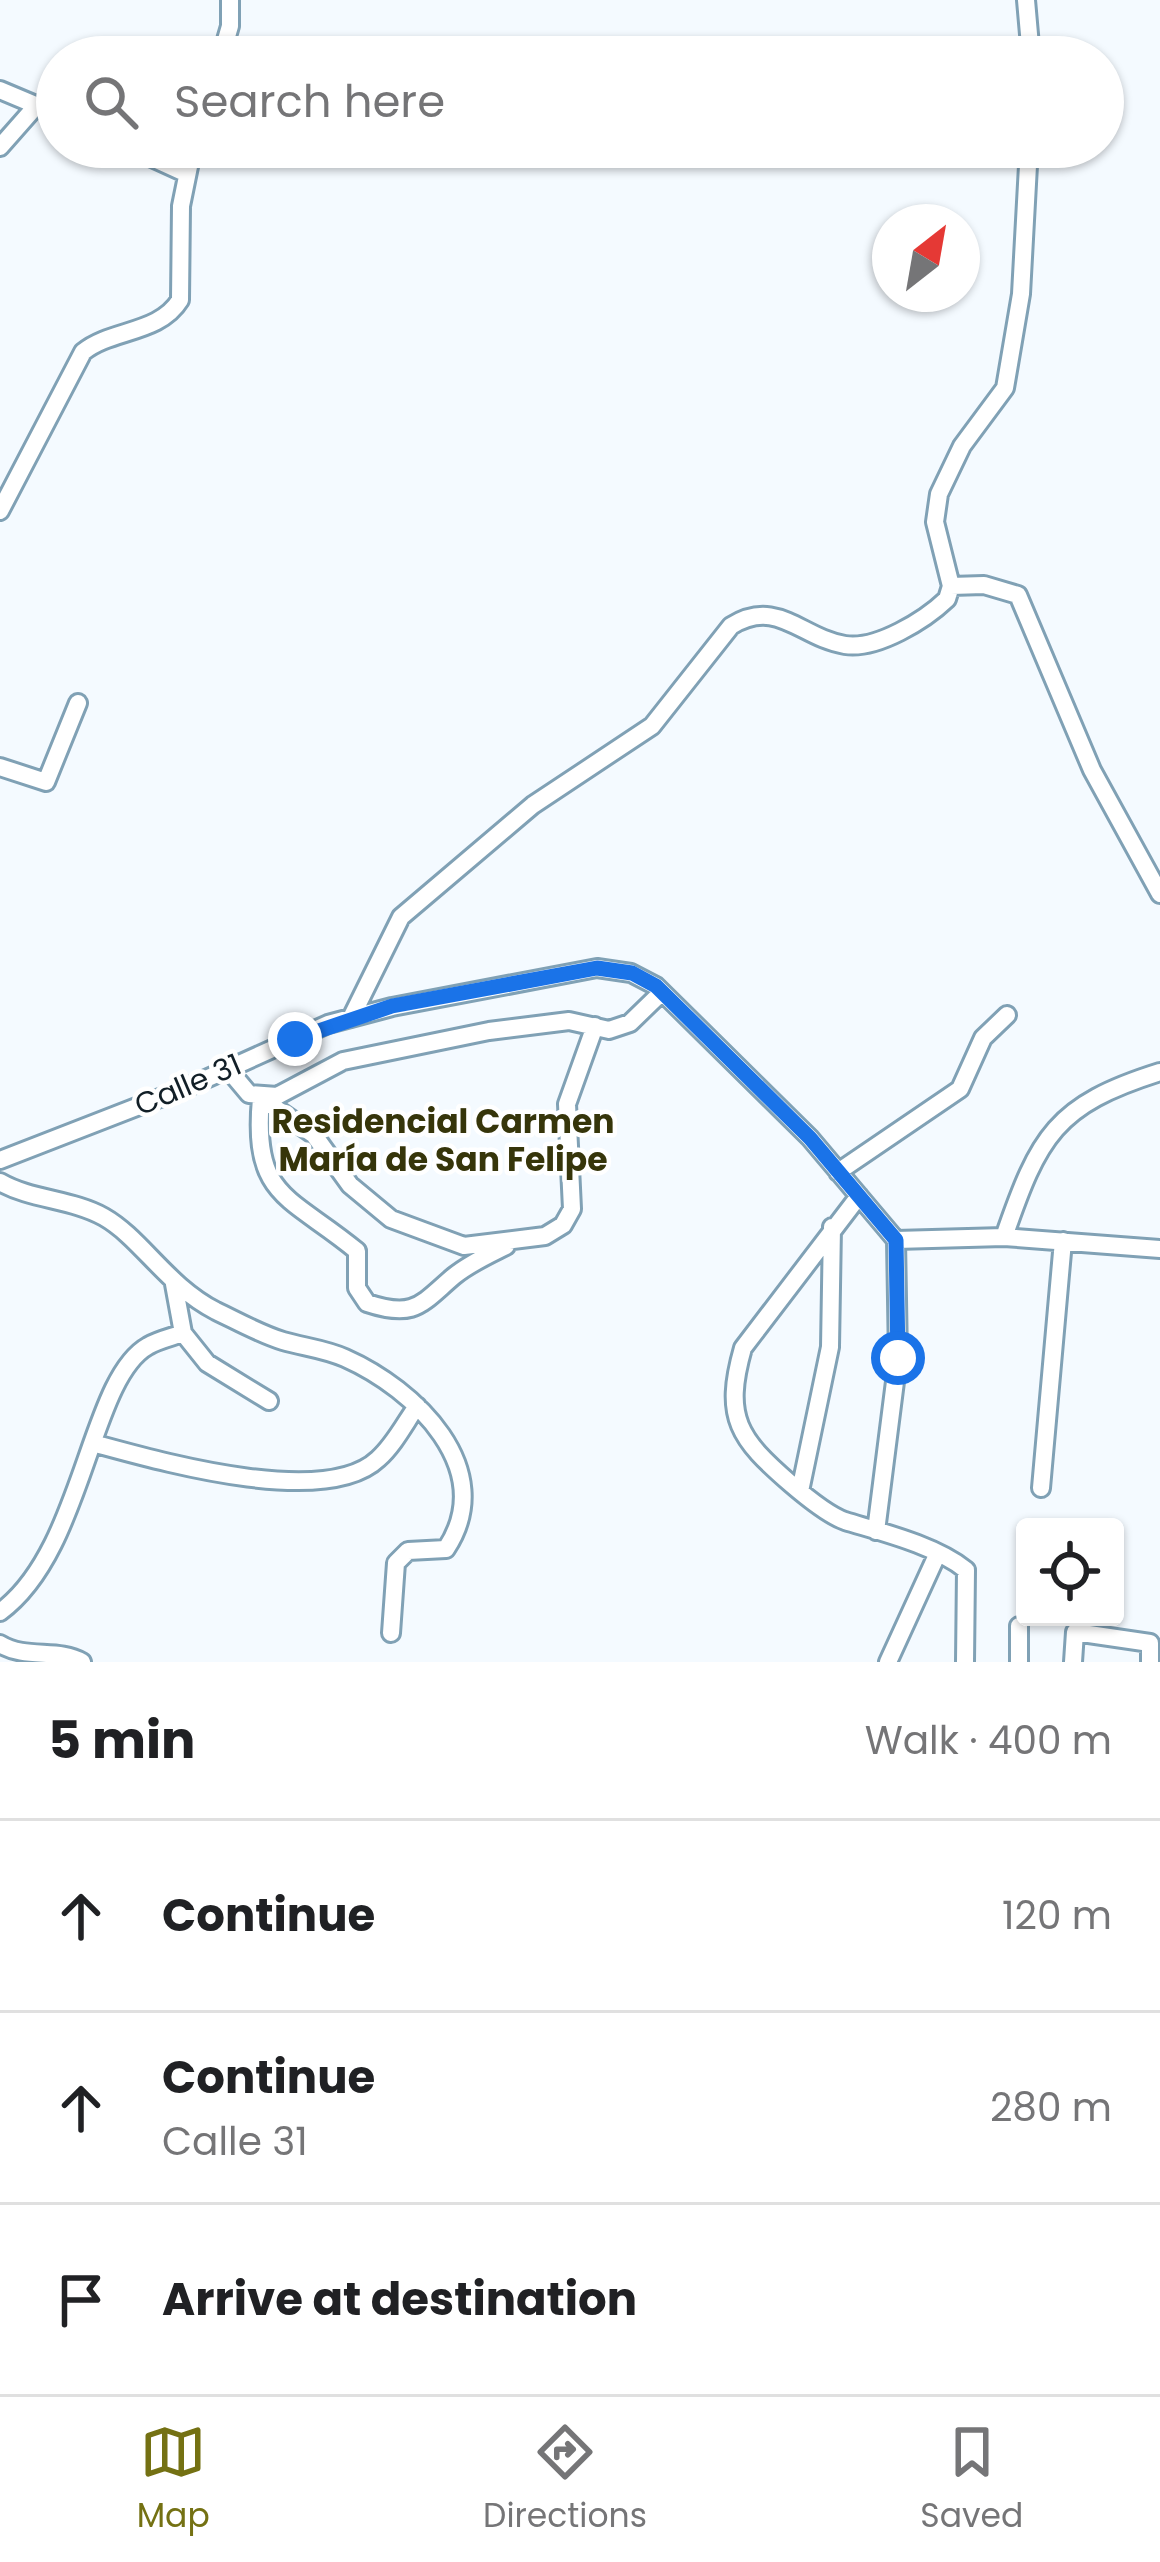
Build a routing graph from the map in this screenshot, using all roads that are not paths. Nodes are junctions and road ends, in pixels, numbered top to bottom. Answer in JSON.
{"nodes":[{"id":1,"x":230,"y":0,"type":"edge"},
{"id":2,"x":1026,"y":0,"type":"edge"},
{"id":3,"x":227,"y":36,"type":"edge"},
{"id":4,"x":1029,"y":36,"type":"edge"},
{"id":5,"x":0,"y":90,"type":"edge"},
{"id":6,"x":36,"y":105,"type":"edge"},
{"id":7,"x":36,"y":106,"type":"edge"},
{"id":8,"x":0,"y":147,"type":"edge"},
{"id":9,"x":174,"y":168,"type":"edge"},
{"id":10,"x":187,"y":168,"type":"edge"},
{"id":11,"x":1029,"y":168,"type":"edge"},
{"id":12,"x":185,"y":173,"type":"junction"},
{"id":13,"x":0,"y":511,"type":"edge"},
{"id":14,"x":951,"y":586,"type":"junction"},
{"id":15,"x":78,"y":703,"type":"dead end"},
{"id":16,"x":0,"y":767,"type":"edge"},
{"id":17,"x":1160,"y":893,"type":"edge"},
{"id":18,"x":662,"y":992,"type":"junction"},
{"id":19,"x":1007,"y":1015,"type":"dead end"},
{"id":20,"x":351,"y":1018,"type":"junction"},
{"id":21,"x":595,"y":1026,"type":"junction"},
{"id":22,"x":228,"y":1069,"type":"junction"},
{"id":23,"x":1160,"y":1072,"type":"edge"},
{"id":24,"x":261,"y":1098,"type":"junction"},
{"id":25,"x":0,"y":1160,"type":"edge"},
{"id":26,"x":838,"y":1172,"type":"junction"},
{"id":27,"x":0,"y":1182,"type":"edge"},
{"id":28,"x":859,"y":1196,"type":"junction"},
{"id":29,"x":832,"y":1227,"type":"junction"},
{"id":30,"x":1004,"y":1237,"type":"junction"},
{"id":31,"x":896,"y":1240,"type":"junction"},
{"id":32,"x":1063,"y":1241,"type":"junction"},
{"id":33,"x":511,"y":1243,"type":"junction"},
{"id":34,"x":1160,"y":1249,"type":"edge"},
{"id":35,"x":174,"y":1284,"type":"junction"},
{"id":36,"x":183,"y":1333,"type":"junction"},
{"id":37,"x":269,"y":1401,"type":"dead end"},
{"id":38,"x":417,"y":1406,"type":"junction"},
{"id":39,"x":96,"y":1444,"type":"junction"},
{"id":40,"x":1041,"y":1488,"type":"dead end"},
{"id":41,"x":800,"y":1491,"type":"junction"},
{"id":42,"x":876,"y":1531,"type":"junction"},
{"id":43,"x":937,"y":1555,"type":"junction"},
{"id":44,"x":0,"y":1612,"type":"edge"},
{"id":45,"x":1019,"y":1626,"type":"dead end"},
{"id":46,"x":391,"y":1634,"type":"dead end"},
{"id":47,"x":0,"y":1644,"type":"edge"},
{"id":48,"x":1153,"y":1648,"type":"edge"},
{"id":49,"x":82,"y":1662,"type":"edge"},
{"id":50,"x":888,"y":1662,"type":"edge"},
{"id":51,"x":964,"y":1662,"type":"edge"},
{"id":52,"x":1019,"y":1662,"type":"edge"},
{"id":53,"x":1073,"y":1662,"type":"edge"}],
"edges":[{"from":1,"to":3,"type":"street"},
{"from":2,"to":4,"type":"street"},
{"from":5,"to":6,"type":"street"},
{"from":7,"to":8,"type":"street"},
{"from":9,"to":12,"type":"street"},
{"from":10,"to":12,"type":"street"},
{"from":11,"to":14,"type":"street"},
{"from":12,"to":13,"type":"street"},
{"from":14,"to":17,"type":"street"},
{"from":14,"to":20,"type":"street"},
{"from":15,"to":16,"type":"street"},
{"from":18,"to":20,"type":"street","name":"Calle 31"},
{"from":18,"to":21,"type":"street"},
{"from":18,"to":26,"type":"street","name":"Calle 31"},
{"from":19,"to":26,"type":"street"},
{"from":20,"to":22,"type":"street","name":"Calle 31"},
{"from":21,"to":24,"type":"street"},
{"from":21,"to":33,"type":"street"},
{"from":22,"to":24,"type":"street"},
{"from":22,"to":25,"type":"street","name":"Calle 31"},
{"from":23,"to":30,"type":"street"},
{"from":24,"to":33,"type":"street"},
{"from":24,"to":33,"type":"street"},
{"from":26,"to":28,"type":"street","name":"Calle 31"},
{"from":27,"to":35,"type":"street"},
{"from":28,"to":29,"type":"street"},
{"from":28,"to":31,"type":"street","name":"Calle 31"},
{"from":29,"to":41,"type":"street"},
{"from":29,"to":41,"type":"street"},
{"from":30,"to":31,"type":"street"},
{"from":30,"to":32,"type":"street"},
{"from":31,"to":42,"type":"street"},
{"from":32,"to":34,"type":"street"},
{"from":32,"to":40,"type":"street"},
{"from":35,"to":36,"type":"street"},
{"from":35,"to":38,"type":"street"},
{"from":36,"to":37,"type":"street"},
{"from":36,"to":39,"type":"street"},
{"from":38,"to":39,"type":"street"},
{"from":38,"to":46,"type":"street"},
{"from":39,"to":44,"type":"street"},
{"from":41,"to":42,"type":"street"},
{"from":42,"to":43,"type":"street"},
{"from":43,"to":50,"type":"street"},
{"from":43,"to":51,"type":"street"},
{"from":45,"to":52,"type":"street"},
{"from":47,"to":49,"type":"street"},
{"from":48,"to":53,"type":"street"}]}
